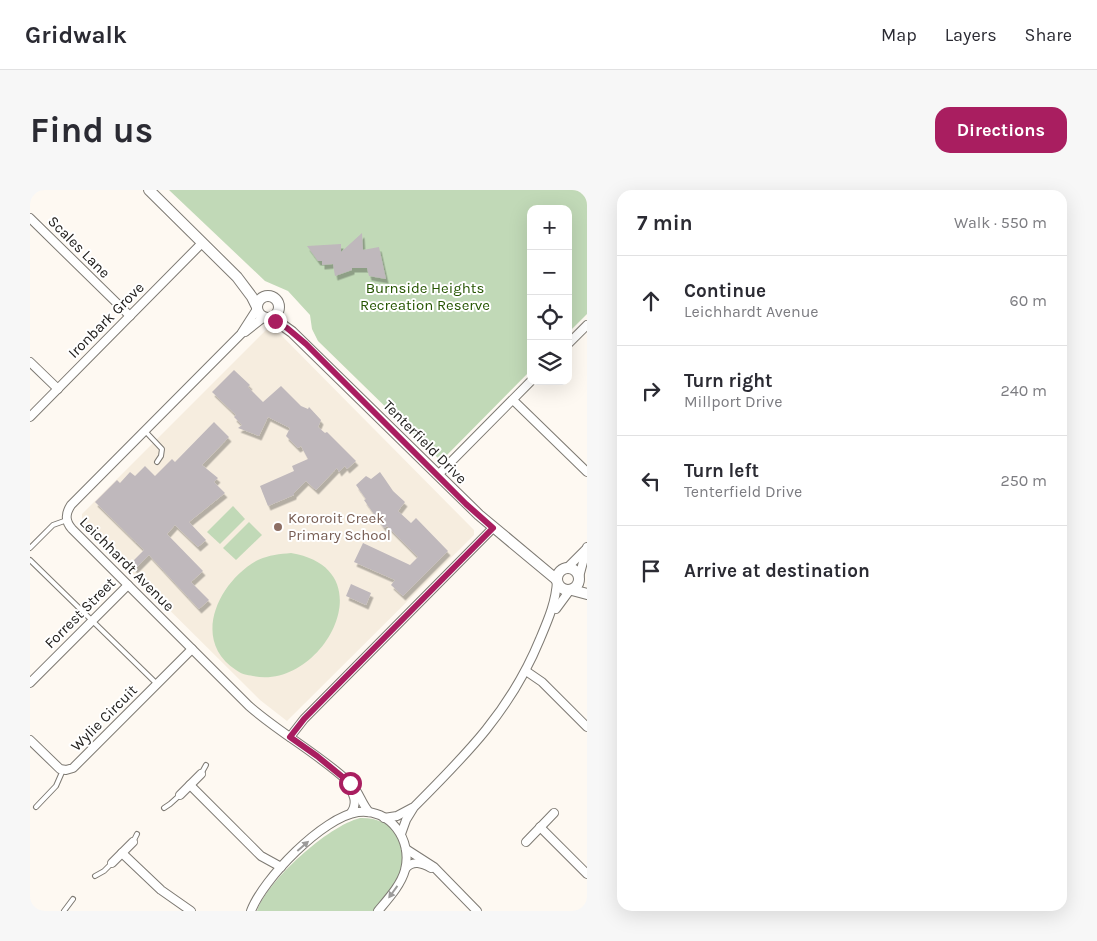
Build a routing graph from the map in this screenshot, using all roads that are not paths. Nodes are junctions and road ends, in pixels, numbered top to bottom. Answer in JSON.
{"nodes":[{"id":1,"x":150,"y":190,"type":"edge"},
{"id":2,"x":30,"y":218,"type":"edge"},
{"id":3,"x":202,"y":243,"type":"junction"},
{"id":4,"x":237,"y":277,"type":"junction"},
{"id":5,"x":267,"y":296,"type":"junction"},
{"id":6,"x":279,"y":305,"type":"junction"},
{"id":7,"x":261,"y":313,"type":"junction"},
{"id":8,"x":130,"y":316,"type":"junction"},
{"id":9,"x":587,"y":325,"type":"edge"},
{"id":10,"x":572,"y":340,"type":"edge"},
{"id":11,"x":306,"y":344,"type":"junction"},
{"id":12,"x":30,"y":362,"type":"edge"},
{"id":13,"x":527,"y":385,"type":"edge"},
{"id":14,"x":58,"y":389,"type":"junction"},
{"id":15,"x":513,"y":400,"type":"junction"},
{"id":16,"x":30,"y":417,"type":"edge"},
{"id":17,"x":145,"y":431,"type":"junction"},
{"id":18,"x":157,"y":462,"type":"dead end"},
{"id":19,"x":587,"y":472,"type":"edge"},
{"id":20,"x":438,"y":476,"type":"junction"},
{"id":21,"x":67,"y":520,"type":"junction"},
{"id":22,"x":493,"y":528,"type":"junction"},
{"id":23,"x":30,"y":548,"type":"edge"},
{"id":24,"x":529,"y":556,"type":"junction"},
{"id":25,"x":30,"y":560,"type":"edge"},
{"id":26,"x":566,"y":568,"type":"junction"},
{"id":27,"x":557,"y":580,"type":"junction"},
{"id":28,"x":582,"y":580,"type":"edge"},
{"id":29,"x":128,"y":584,"type":"junction"},
{"id":30,"x":570,"y":590,"type":"junction"},
{"id":31,"x":587,"y":594,"type":"edge"},
{"id":32,"x":549,"y":618,"type":"junction"},
{"id":33,"x":92,"y":620,"type":"junction"},
{"id":34,"x":192,"y":649,"type":"junction"},
{"id":35,"x":526,"y":671,"type":"junction"},
{"id":36,"x":30,"y":683,"type":"edge"},
{"id":37,"x":157,"y":684,"type":"junction"},
{"id":38,"x":587,"y":727,"type":"edge"},
{"id":39,"x":290,"y":737,"type":"junction"},
{"id":40,"x":30,"y":740,"type":"edge"},
{"id":41,"x":206,"y":765,"type":"dead end"},
{"id":42,"x":64,"y":770,"type":"junction"},
{"id":43,"x":201,"y":774,"type":"joint"},
{"id":44,"x":340,"y":774,"type":"junction"},
{"id":45,"x":190,"y":785,"type":"junction"},
{"id":46,"x":180,"y":795,"type":"joint"},
{"id":47,"x":36,"y":807,"type":"dead end"},
{"id":48,"x":414,"y":807,"type":"junction"},
{"id":49,"x":164,"y":808,"type":"dead end"},
{"id":50,"x":369,"y":812,"type":"junction"},
{"id":51,"x":351,"y":813,"type":"junction"},
{"id":52,"x":554,"y":813,"type":"dead end"},
{"id":53,"x":384,"y":818,"type":"junction"},
{"id":54,"x":540,"y":827,"type":"junction"},
{"id":55,"x":137,"y":834,"type":"dead end"},
{"id":56,"x":401,"y":834,"type":"junction"},
{"id":57,"x":133,"y":842,"type":"joint"},
{"id":58,"x":526,"y":842,"type":"dead end"},
{"id":59,"x":406,"y":849,"type":"junction"},
{"id":60,"x":122,"y":853,"type":"junction"},
{"id":61,"x":261,"y":856,"type":"junction"},
{"id":62,"x":112,"y":863,"type":"joint"},
{"id":63,"x":281,"y":867,"type":"junction"},
{"id":64,"x":406,"y":868,"type":"junction"},
{"id":65,"x":441,"y":874,"type":"junction"},
{"id":66,"x":587,"y":874,"type":"edge"},
{"id":67,"x":95,"y":876,"type":"dead end"},
{"id":68,"x":270,"y":880,"type":"junction"},
{"id":69,"x":73,"y":898,"type":"dead end"},
{"id":70,"x":64,"y":911,"type":"edge"},
{"id":71,"x":191,"y":911,"type":"edge"},
{"id":72,"x":252,"y":911,"type":"edge"},
{"id":73,"x":378,"y":911,"type":"edge"},
{"id":74,"x":477,"y":911,"type":"edge"}],
"edges":[{"from":1,"to":3,"type":"street","name":"Tenterfield Drive"},
{"from":2,"to":8,"type":"street","name":"Scales Lane"},
{"from":3,"to":4,"type":"street","name":"Tenterfield Drive"},
{"from":3,"to":8,"type":"street","name":"Ironbark Grove"},
{"from":4,"to":5,"type":"street","name":"Tenterfield Drive"},
{"from":4,"to":7,"type":"street","name":"Tenterfield Drive"},
{"from":5,"to":6,"type":"street"},
{"from":5,"to":7,"type":"street"},
{"from":6,"to":7,"type":"street"},
{"from":6,"to":11,"type":"street","name":"Tenterfield Drive"},
{"from":7,"to":11,"type":"street","name":"Tenterfield Drive"},
{"from":7,"to":17,"type":"street","name":"Leichhardt Avenue"},
{"from":8,"to":14,"type":"street","name":"Ironbark Grove"},
{"from":9,"to":10,"type":"street"},
{"from":11,"to":20,"type":"street","name":"Tenterfield Drive"},
{"from":12,"to":14,"type":"street"},
{"from":13,"to":15,"type":"street"},
{"from":14,"to":16,"type":"street","name":"Ironbark Grove"},
{"from":15,"to":19,"type":"street"},
{"from":15,"to":20,"type":"street"},
{"from":17,"to":18,"type":"lane"},
{"from":17,"to":21,"type":"street","name":"Leichhardt Avenue"},
{"from":20,"to":22,"type":"street","name":"Tenterfield Drive"},
{"from":21,"to":23,"type":"lane"},
{"from":21,"to":29,"type":"street","name":"Leichhardt Avenue"},
{"from":22,"to":24,"type":"street","name":"Tenterfield Drive"},
{"from":22,"to":39,"type":"street"},
{"from":24,"to":26,"type":"street","name":"Tenterfield Drive"},
{"from":24,"to":27,"type":"street","name":"Tenterfield Drive"},
{"from":25,"to":33,"type":"lane"},
{"from":26,"to":27,"type":"street"},
{"from":26,"to":28,"type":"street"},
{"from":26,"to":28,"type":"street"},
{"from":27,"to":30,"type":"street"},
{"from":27,"to":32,"type":"street"},
{"from":28,"to":30,"type":"street"},
{"from":29,"to":33,"type":"street","name":"Forrest Street"},
{"from":29,"to":34,"type":"street","name":"Leichhardt Avenue"},
{"from":30,"to":31,"type":"street"},
{"from":30,"to":32,"type":"street"},
{"from":32,"to":35,"type":"street"},
{"from":33,"to":36,"type":"street","name":"Forrest Street"},
{"from":33,"to":37,"type":"lane"},
{"from":34,"to":37,"type":"street","name":"Wylie Circuit"},
{"from":34,"to":39,"type":"street","name":"Leichhardt Avenue"},
{"from":35,"to":38,"type":"street"},
{"from":35,"to":48,"type":"street"},
{"from":37,"to":42,"type":"street","name":"Wylie Circuit"},
{"from":39,"to":44,"type":"street","name":"Leichhardt Avenue"},
{"from":40,"to":42,"type":"street","name":"Wylie Circuit"},
{"from":41,"to":43,"type":"lane"},
{"from":42,"to":47,"type":"lane"},
{"from":43,"to":45,"type":"street"},
{"from":44,"to":50,"type":"street"},
{"from":44,"to":51,"type":"street"},
{"from":45,"to":46,"type":"street"},
{"from":45,"to":61,"type":"street"},
{"from":46,"to":49,"type":"lane"},
{"from":48,"to":53,"type":"street"},
{"from":48,"to":56,"type":"street"},
{"from":50,"to":51,"type":"street"},
{"from":50,"to":53,"type":"street"},
{"from":63,"to":51,"type":"street","one_way":true},
{"from":52,"to":54,"type":"street"},
{"from":53,"to":56,"type":"street"},
{"from":54,"to":58,"type":"street"},
{"from":54,"to":66,"type":"street"},
{"from":55,"to":57,"type":"lane"},
{"from":56,"to":59,"type":"street"},
{"from":57,"to":60,"type":"street"},
{"from":59,"to":64,"type":"street"},
{"from":59,"to":65,"type":"street"},
{"from":60,"to":62,"type":"street"},
{"from":60,"to":71,"type":"street"},
{"from":61,"to":63,"type":"street"},
{"from":61,"to":68,"type":"street"},
{"from":62,"to":67,"type":"lane"},
{"from":63,"to":68,"type":"street"},
{"from":64,"to":65,"type":"street"},
{"from":64,"to":73,"type":"street","one_way":true},
{"from":65,"to":74,"type":"street"},
{"from":68,"to":72,"type":"street"},
{"from":69,"to":70,"type":"lane"}]}
